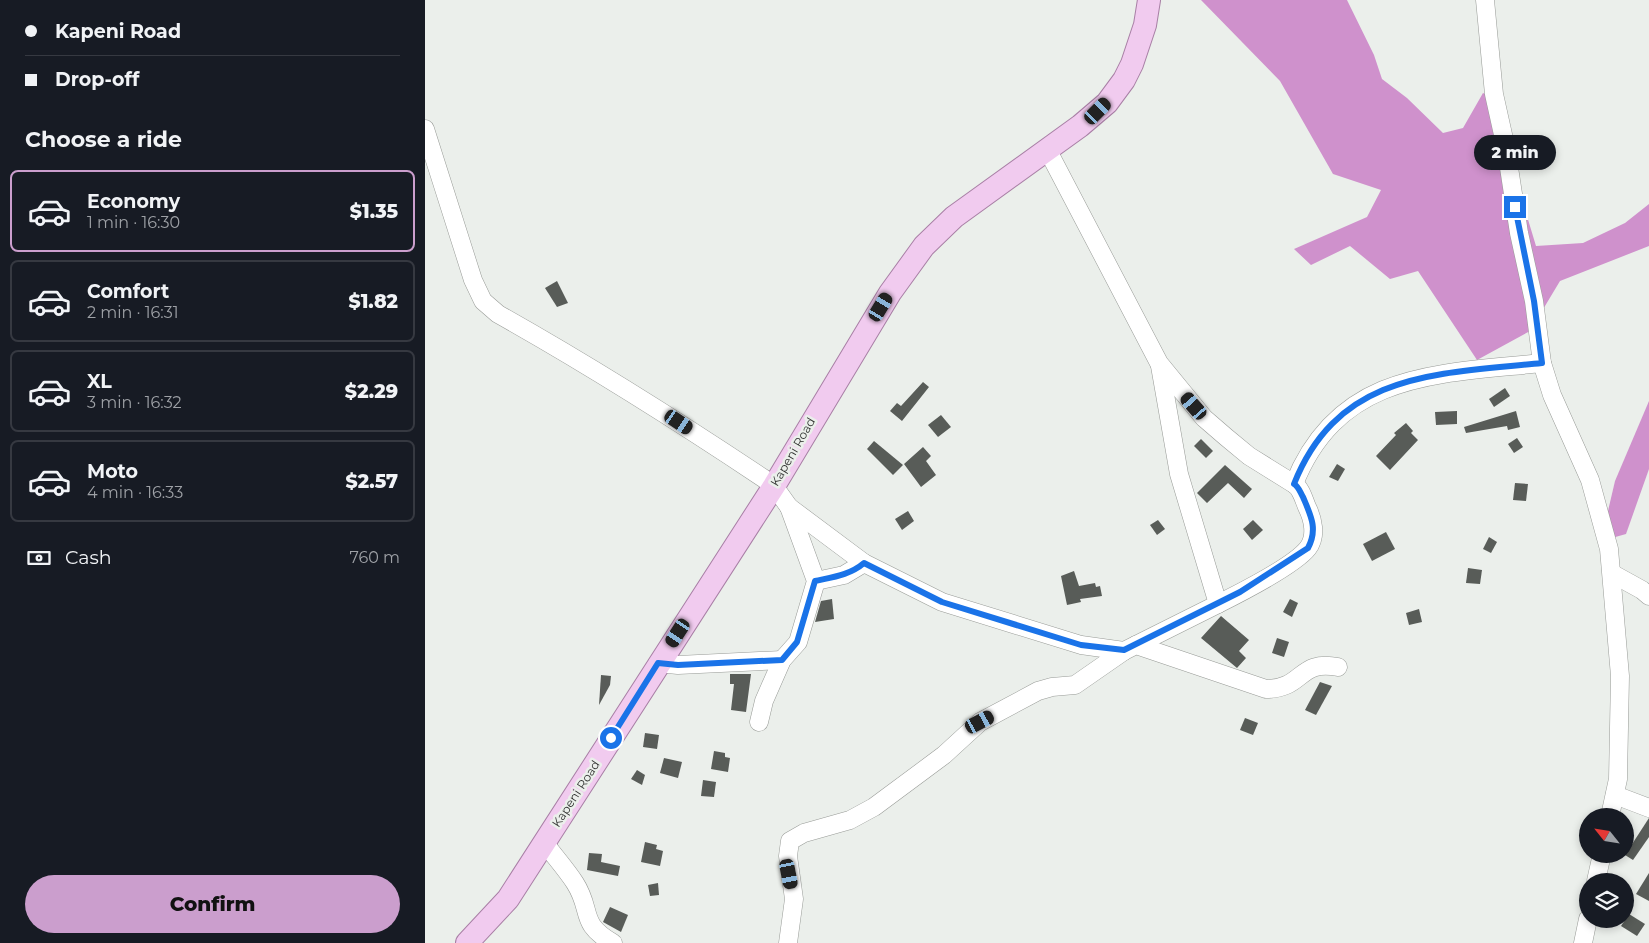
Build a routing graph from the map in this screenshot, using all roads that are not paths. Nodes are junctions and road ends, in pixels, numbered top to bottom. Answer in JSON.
{"nodes":[{"id":1,"x":1149,"y":0,"type":"edge"},
{"id":2,"x":1485,"y":0,"type":"edge"},
{"id":3,"x":425,"y":129,"type":"edge"},
{"id":4,"x":1047,"y":149,"type":"junction"},
{"id":5,"x":1159,"y":363,"type":"junction"},
{"id":6,"x":1542,"y":363,"type":"junction"},
{"id":7,"x":1294,"y":484,"type":"junction"},
{"id":8,"x":773,"y":486,"type":"junction"},
{"id":9,"x":789,"y":507,"type":"junction"},
{"id":10,"x":864,"y":563,"type":"junction"},
{"id":11,"x":1613,"y":574,"type":"junction"},
{"id":12,"x":815,"y":581,"type":"junction"},
{"id":13,"x":1649,"y":596,"type":"edge"},
{"id":14,"x":1218,"y":604,"type":"junction"},
{"id":15,"x":1130,"y":648,"type":"junction"},
{"id":16,"x":782,"y":660,"type":"junction"},
{"id":17,"x":658,"y":663,"type":"junction"},
{"id":18,"x":1338,"y":667,"type":"dead end"},
{"id":19,"x":759,"y":722,"type":"dead end"},
{"id":20,"x":1615,"y":795,"type":"junction"},
{"id":21,"x":1612,"y":808,"type":"edge"},
{"id":22,"x":1649,"y":808,"type":"edge"},
{"id":23,"x":544,"y":842,"type":"junction"},
{"id":24,"x":1586,"y":928,"type":"edge"},
{"id":25,"x":467,"y":943,"type":"edge"},
{"id":26,"x":613,"y":943,"type":"edge"},
{"id":27,"x":788,"y":943,"type":"edge"},
{"id":28,"x":1583,"y":943,"type":"edge"}],
"edges":[{"from":1,"to":4,"type":"main road","name":"Kapeni Road"},
{"from":2,"to":6,"type":"street"},
{"from":3,"to":8,"type":"street"},
{"from":4,"to":5,"type":"street"},
{"from":4,"to":8,"type":"main road","name":"Kapeni Road"},
{"from":5,"to":7,"type":"street"},
{"from":5,"to":14,"type":"street"},
{"from":6,"to":7,"type":"street"},
{"from":6,"to":11,"type":"street"},
{"from":7,"to":14,"type":"street"},
{"from":8,"to":9,"type":"street"},
{"from":8,"to":17,"type":"main road","name":"Kapeni Road"},
{"from":9,"to":10,"type":"street"},
{"from":9,"to":12,"type":"street"},
{"from":10,"to":12,"type":"street"},
{"from":10,"to":15,"type":"street"},
{"from":11,"to":13,"type":"street"},
{"from":11,"to":20,"type":"street"},
{"from":12,"to":16,"type":"street"},
{"from":14,"to":15,"type":"street"},
{"from":15,"to":18,"type":"street"},
{"from":15,"to":27,"type":"street"},
{"from":16,"to":17,"type":"street"},
{"from":16,"to":19,"type":"street"},
{"from":17,"to":23,"type":"main road","name":"Kapeni Road"},
{"from":20,"to":21,"type":"street"},
{"from":20,"to":22,"type":"street"},
{"from":23,"to":25,"type":"main road","name":"Kapeni Road"},
{"from":23,"to":26,"type":"street"},
{"from":24,"to":28,"type":"street"}]}
